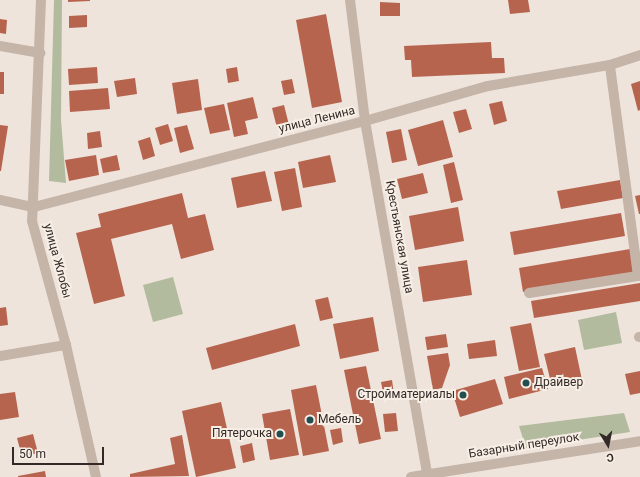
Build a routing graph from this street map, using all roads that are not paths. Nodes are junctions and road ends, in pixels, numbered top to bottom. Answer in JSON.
{"nodes":[{"id":1,"x":41,"y":0,"type":"edge"},
{"id":2,"x":350,"y":0,"type":"edge"},
{"id":3,"x":0,"y":46,"type":"edge"},
{"id":4,"x":40,"y":53,"type":"junction"},
{"id":5,"x":640,"y":54,"type":"edge"},
{"id":6,"x":610,"y":65,"type":"junction"},
{"id":7,"x":365,"y":121,"type":"junction"},
{"id":8,"x":0,"y":200,"type":"edge"},
{"id":9,"x":34,"y":207,"type":"junction"},
{"id":10,"x":529,"y":293,"type":"dead end"},
{"id":11,"x":66,"y":345,"type":"junction"},
{"id":12,"x":0,"y":356,"type":"edge"},
{"id":13,"x":640,"y":441,"type":"edge"},
{"id":14,"x":428,"y":476,"type":"edge"},
{"id":15,"x":96,"y":477,"type":"edge"},
{"id":16,"x":411,"y":477,"type":"edge"}],
"edges":[{"from":1,"to":4,"type":"street","name":"улица Жлобы"},
{"from":2,"to":7,"type":"street","name":"Крестьянская улица"},
{"from":3,"to":4,"type":"street"},
{"from":4,"to":9,"type":"street","name":"улица Жлобы"},
{"from":5,"to":6,"type":"street","name":"улица Ленина"},
{"from":6,"to":7,"type":"street","name":"улица Ленина"},
{"from":6,"to":10,"type":"street"},
{"from":7,"to":9,"type":"street","name":"улица Ленина"},
{"from":7,"to":14,"type":"street","name":"Крестьянская улица"},
{"from":8,"to":9,"type":"street","name":"улица Ленина"},
{"from":9,"to":11,"type":"street","name":"улица Жлобы"},
{"from":11,"to":12,"type":"street"},
{"from":11,"to":15,"type":"street","name":"улица Жлобы"},
{"from":13,"to":14,"type":"street","name":"Базарный переулок"},
{"from":14,"to":16,"type":"street","name":"Базарный переулок"}]}
